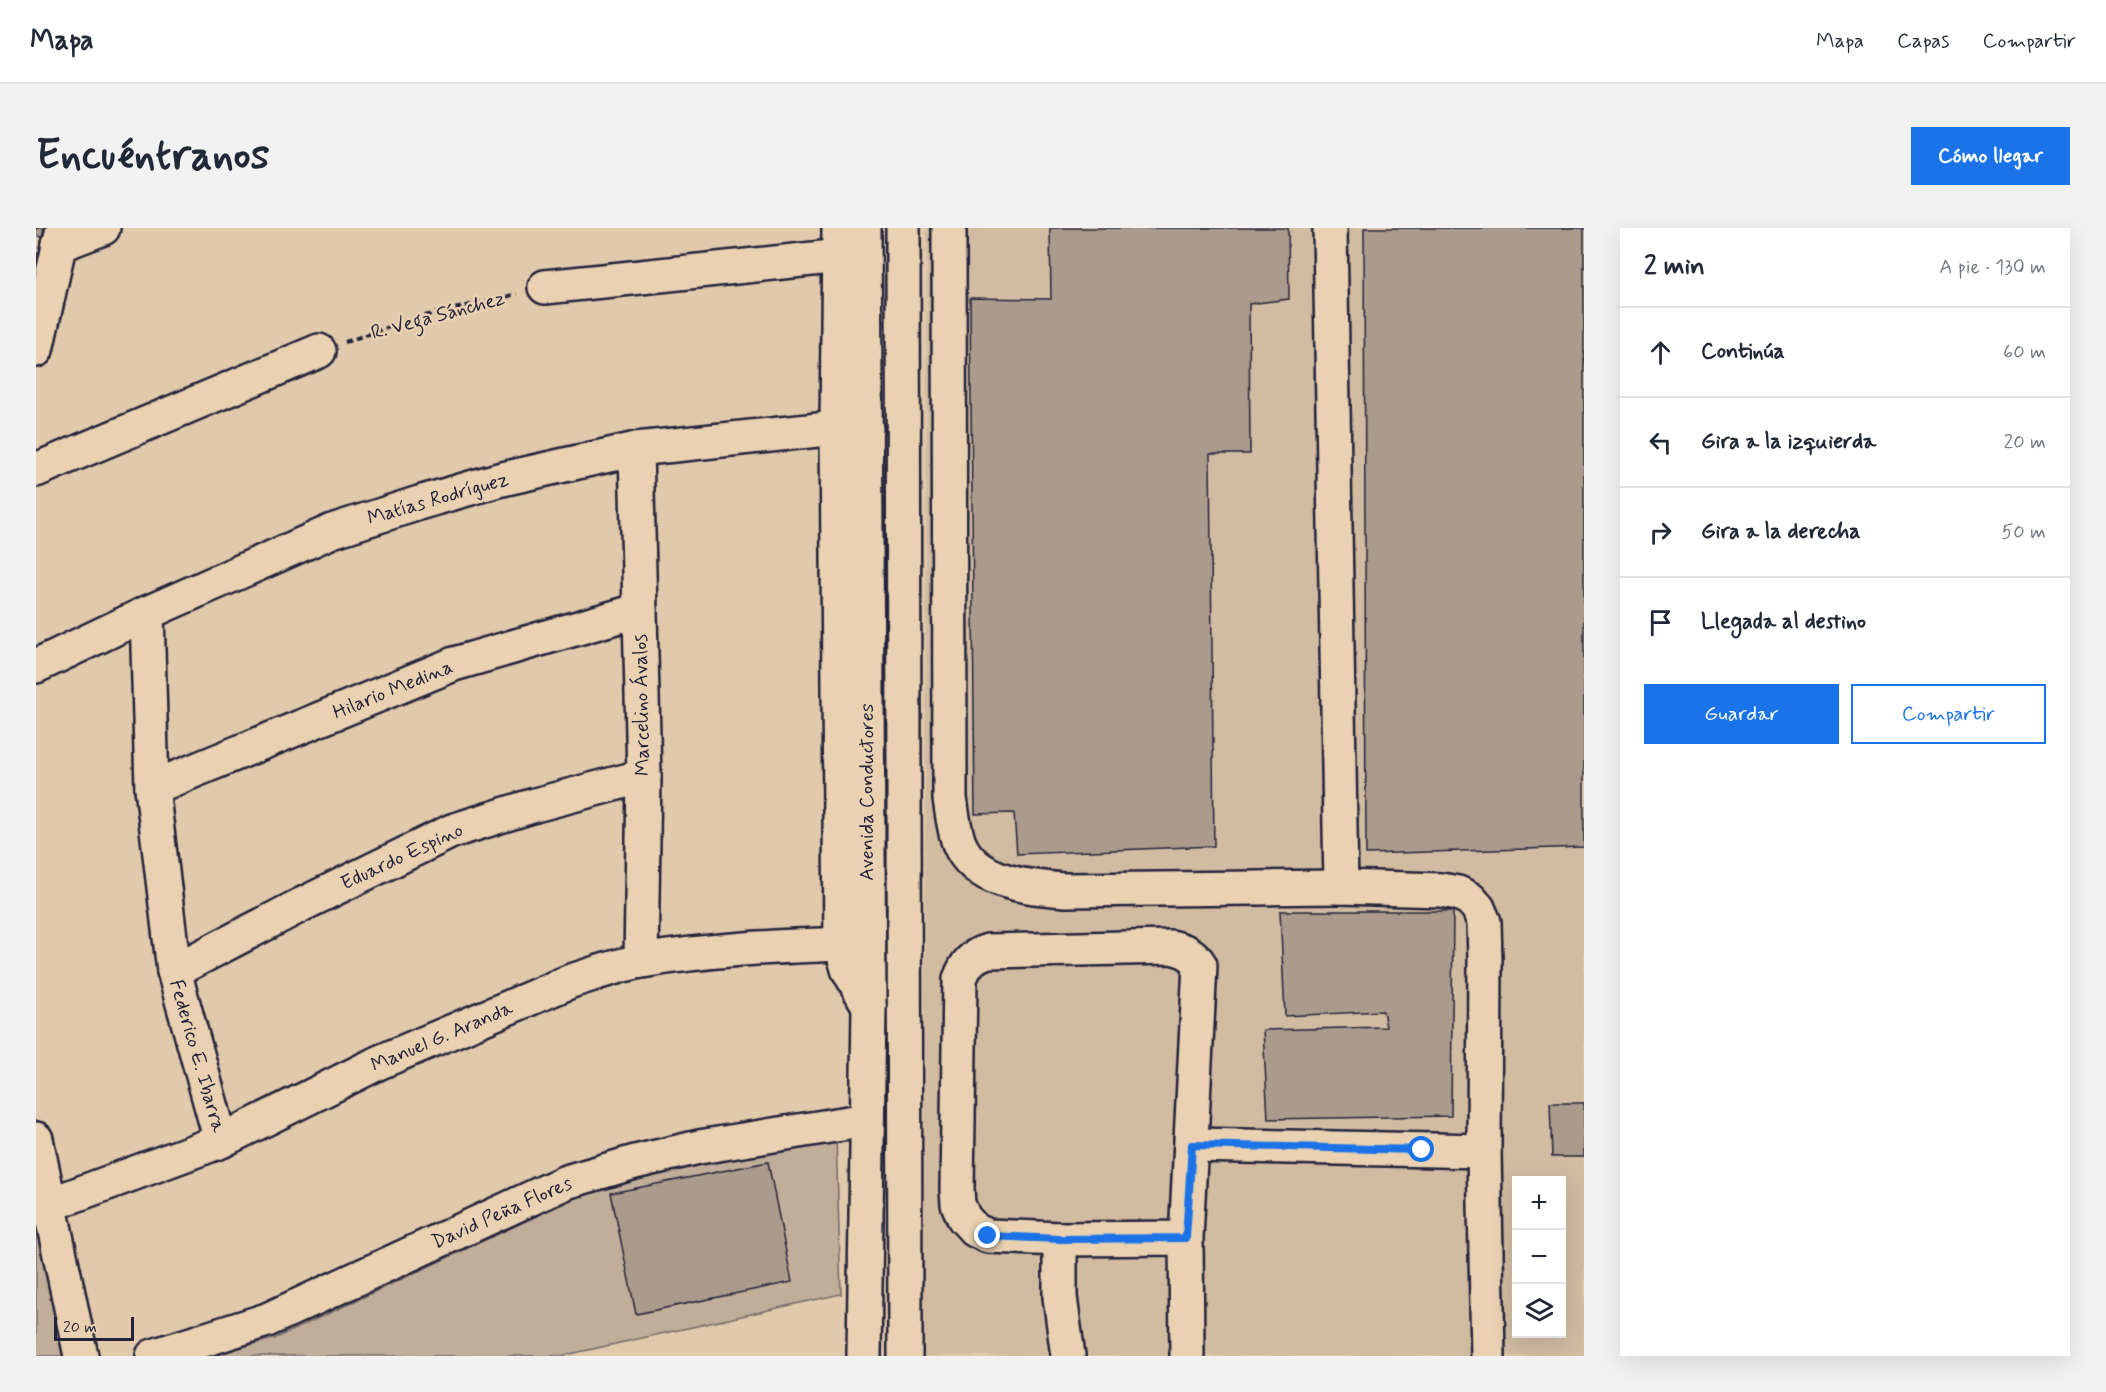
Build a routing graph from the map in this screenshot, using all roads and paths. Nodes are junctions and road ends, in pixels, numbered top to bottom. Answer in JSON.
{"nodes":[{"id":1,"x":103,"y":228,"type":"edge"},
{"id":2,"x":903,"y":228,"type":"edge"},
{"id":3,"x":949,"y":228,"type":"edge"},
{"id":4,"x":1330,"y":228,"type":"edge"},
{"id":5,"x":61,"y":236,"type":"edge"},
{"id":6,"x":852,"y":242,"type":"edge"},
{"id":7,"x":545,"y":287,"type":"joint"},
{"id":8,"x":36,"y":350,"type":"edge"},
{"id":9,"x":319,"y":351,"type":"joint"},
{"id":10,"x":851,"y":428,"type":"junction"},
{"id":11,"x":636,"y":448,"type":"junction"},
{"id":12,"x":36,"y":470,"type":"edge"},
{"id":13,"x":640,"y":610,"type":"junction"},
{"id":14,"x":147,"y":613,"type":"junction"},
{"id":15,"x":36,"y":666,"type":"edge"},
{"id":16,"x":644,"y":776,"type":"junction"},
{"id":17,"x":152,"y":788,"type":"junction"},
{"id":18,"x":1341,"y":887,"type":"junction"},
{"id":19,"x":854,"y":943,"type":"junction"},
{"id":20,"x":641,"y":961,"type":"junction"},
{"id":21,"x":174,"y":971,"type":"junction"},
{"id":22,"x":867,"y":1120,"type":"junction"},
{"id":23,"x":36,"y":1139,"type":"edge"},
{"id":24,"x":221,"y":1141,"type":"junction"},
{"id":25,"x":1192,"y":1145,"type":"junction"},
{"id":26,"x":1484,"y":1151,"type":"junction"},
{"id":27,"x":44,"y":1205,"type":"edge"},
{"id":28,"x":1186,"y":1238,"type":"junction"},
{"id":29,"x":1060,"y":1239,"type":"junction"},
{"id":30,"x":81,"y":1356,"type":"edge"},
{"id":31,"x":153,"y":1356,"type":"edge"},
{"id":32,"x":864,"y":1356,"type":"edge"},
{"id":33,"x":905,"y":1356,"type":"edge"},
{"id":34,"x":1068,"y":1356,"type":"edge"},
{"id":35,"x":1187,"y":1356,"type":"edge"},
{"id":36,"x":1488,"y":1356,"type":"edge"}],
"edges":[{"from":1,"to":5,"type":"street"},
{"from":2,"to":33,"type":"street","name":"Avenida Conductores"},
{"from":3,"to":18,"type":"street"},
{"from":4,"to":18,"type":"street"},
{"from":5,"to":8,"type":"street"},
{"from":6,"to":7,"type":"street"},
{"from":6,"to":10,"type":"street","name":"Avenida Conductores"},
{"from":7,"to":9,"type":"path","name":"R. Vega Sánchez"},
{"from":9,"to":12,"type":"street"},
{"from":10,"to":11,"type":"street","name":"Matías Rodríguez"},
{"from":10,"to":19,"type":"street","name":"Avenida Conductores"},
{"from":11,"to":13,"type":"street","name":"Marcelino Ávalos"},
{"from":11,"to":14,"type":"street","name":"Matías Rodríguez"},
{"from":13,"to":16,"type":"street","name":"Marcelino Ávalos"},
{"from":13,"to":17,"type":"street","name":"Hilario Medina"},
{"from":14,"to":15,"type":"street","name":"Matías Rodríguez"},
{"from":14,"to":17,"type":"street"},
{"from":16,"to":20,"type":"street","name":"Marcelino Ávalos"},
{"from":16,"to":21,"type":"street","name":"Eduardo Espino"},
{"from":17,"to":21,"type":"street","name":"Federico E. Ibarra"},
{"from":18,"to":26,"type":"street"},
{"from":19,"to":20,"type":"street","name":"Manuel G. Aranda"},
{"from":19,"to":22,"type":"street","name":"Avenida Conductores"},
{"from":20,"to":24,"type":"street","name":"Manuel G. Aranda"},
{"from":21,"to":24,"type":"street","name":"Federico E. Ibarra"},
{"from":22,"to":31,"type":"street","name":"David Peña Flores"},
{"from":22,"to":32,"type":"street","name":"Avenida Conductores"},
{"from":23,"to":27,"type":"street"},
{"from":24,"to":27,"type":"street","name":"Manuel G. Aranda"},
{"from":25,"to":26,"type":"street"},
{"from":25,"to":28,"type":"street"},
{"from":25,"to":29,"type":"street"},
{"from":26,"to":36,"type":"street"},
{"from":27,"to":30,"type":"street"},
{"from":28,"to":29,"type":"street"},
{"from":28,"to":35,"type":"street"},
{"from":29,"to":34,"type":"street"}]}
